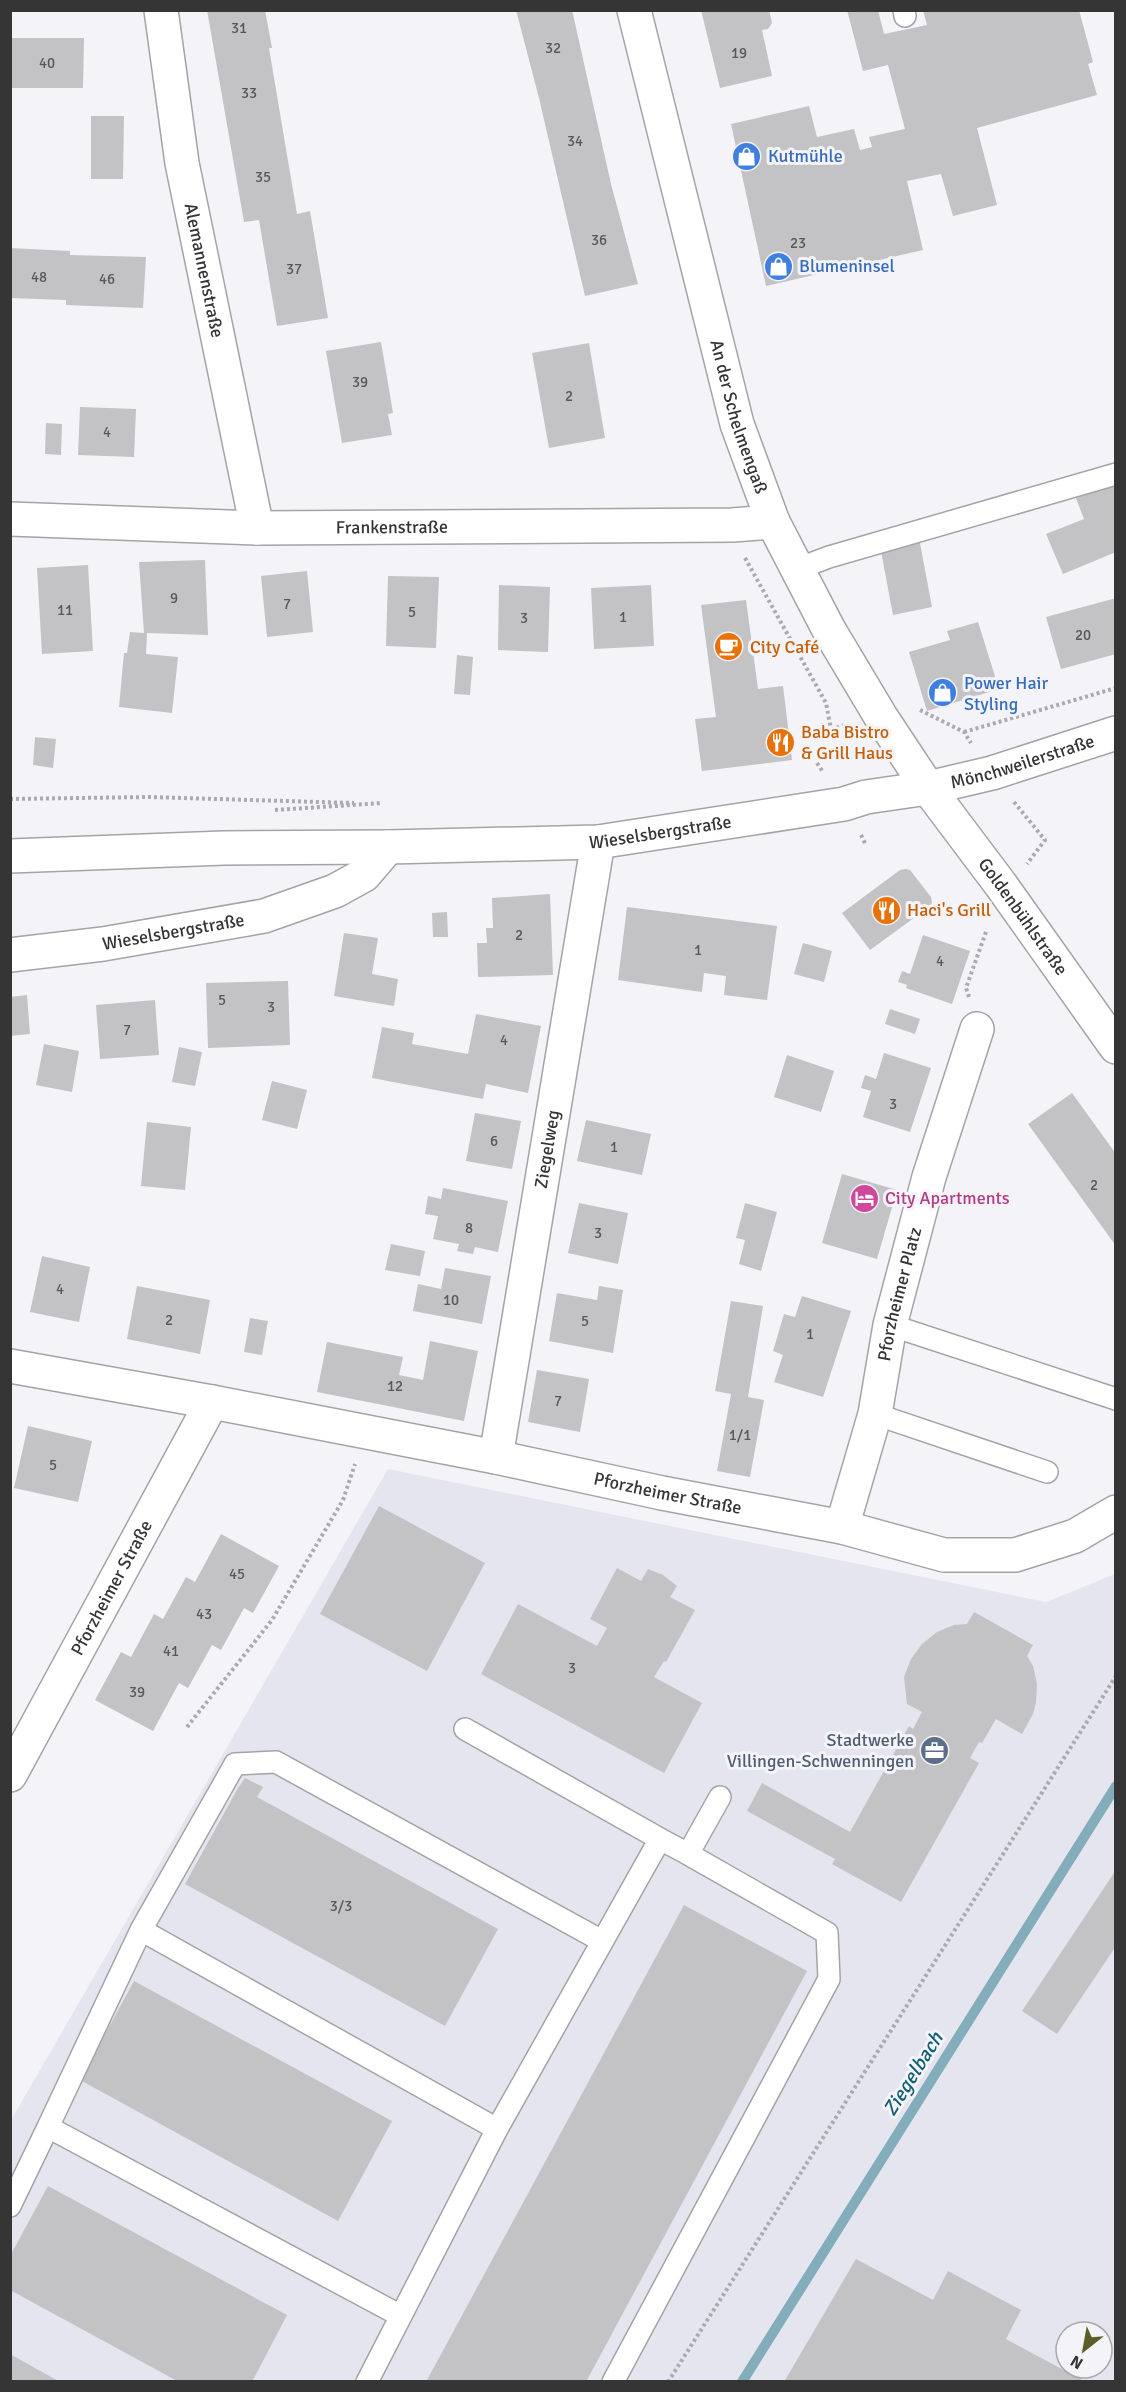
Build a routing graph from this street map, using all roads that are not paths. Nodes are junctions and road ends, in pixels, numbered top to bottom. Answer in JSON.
{"nodes":[{"id":1,"x":161,"y":10,"type":"edge"},
{"id":2,"x":634,"y":10,"type":"edge"},
{"id":3,"x":1116,"y":474,"type":"edge"},
{"id":4,"x":10,"y":519,"type":"edge"},
{"id":5,"x":773,"y":522,"type":"junction"},
{"id":6,"x":257,"y":528,"type":"junction"},
{"id":7,"x":797,"y":569,"type":"junction"},
{"id":8,"x":1116,"y":733,"type":"edge"},
{"id":9,"x":928,"y":788,"type":"junction"},
{"id":10,"x":598,"y":842,"type":"junction"},
{"id":11,"x":388,"y":847,"type":"junction"},
{"id":12,"x":10,"y":856,"type":"edge"},
{"id":13,"x":10,"y":956,"type":"edge"},
{"id":14,"x":977,"y":1029,"type":"road end"},
{"id":15,"x":1116,"y":1047,"type":"edge"},
{"id":16,"x":890,"y":1325,"type":"junction"},
{"id":17,"x":10,"y":1366,"type":"edge"},
{"id":18,"x":1116,"y":1399,"type":"edge"},
{"id":19,"x":212,"y":1402,"type":"junction"},
{"id":20,"x":875,"y":1414,"type":"junction"},
{"id":21,"x":496,"y":1457,"type":"junction"},
{"id":22,"x":1047,"y":1472,"type":"dead end"},
{"id":23,"x":1116,"y":1512,"type":"edge"},
{"id":24,"x":842,"y":1527,"type":"junction"},
{"id":25,"x":465,"y":1729,"type":"dead end"},
{"id":26,"x":10,"y":1775,"type":"edge"},
{"id":27,"x":720,"y":1797,"type":"dead end"},
{"id":28,"x":660,"y":1839,"type":"junction"},
{"id":29,"x":688,"y":1854,"type":"junction"},
{"id":30,"x":141,"y":1930,"type":"junction"},
{"id":31,"x":602,"y":1941,"type":"junction"},
{"id":32,"x":48,"y":2127,"type":"junction"},
{"id":33,"x":497,"y":2129,"type":"junction"},
{"id":34,"x":10,"y":2206,"type":"edge"},
{"id":35,"x":401,"y":2316,"type":"junction"},
{"id":36,"x":370,"y":2381,"type":"edge"},
{"id":37,"x":613,"y":2382,"type":"edge"}],
"edges":[{"from":1,"to":6,"type":"street","name":"Alemannenstraße"},
{"from":2,"to":5,"type":"street","name":"An der Schelmengaß"},
{"from":3,"to":7,"type":"lane"},
{"from":4,"to":6,"type":"street","name":"Frankenstraße"},
{"from":5,"to":6,"type":"street","name":"Frankenstraße"},
{"from":5,"to":7,"type":"street","name":"An der Schelmengaß"},
{"from":7,"to":9,"type":"street","name":"An der Schelmengaß"},
{"from":8,"to":9,"type":"street","name":"Mönchweilerstraße"},
{"from":9,"to":10,"type":"street","name":"Wieselsbergstraße"},
{"from":9,"to":15,"type":"street","name":"Goldenbühlstraße"},
{"from":10,"to":11,"type":"street","name":"Wieselsbergstraße"},
{"from":10,"to":21,"type":"street","name":"Ziegelweg"},
{"from":11,"to":12,"type":"street","name":"Wieselsbergstraße"},
{"from":11,"to":13,"type":"street","name":"Wieselsbergstraße"},
{"from":14,"to":16,"type":"street","name":"Pforzheimer Platz"},
{"from":16,"to":18,"type":"lane"},
{"from":16,"to":20,"type":"street","name":"Pforzheimer Platz"},
{"from":17,"to":19,"type":"street","name":"Pforzheimer Straße"},
{"from":19,"to":21,"type":"street","name":"Pforzheimer Straße"},
{"from":19,"to":26,"type":"street","name":"Pforzheimer Straße"},
{"from":20,"to":22,"type":"lane"},
{"from":20,"to":24,"type":"street","name":"Pforzheimer Platz"},
{"from":21,"to":24,"type":"street","name":"Pforzheimer Straße"},
{"from":23,"to":24,"type":"street","name":"Pforzheimer Straße"},
{"from":25,"to":28,"type":"lane"},
{"from":27,"to":29,"type":"lane"},
{"from":28,"to":29,"type":"lane"},
{"from":28,"to":31,"type":"lane"},
{"from":29,"to":37,"type":"lane"},
{"from":30,"to":31,"type":"lane"},
{"from":30,"to":32,"type":"lane"},
{"from":30,"to":33,"type":"lane"},
{"from":31,"to":33,"type":"lane"},
{"from":32,"to":34,"type":"lane"},
{"from":32,"to":35,"type":"lane"},
{"from":33,"to":35,"type":"lane"},
{"from":35,"to":36,"type":"lane"}]}
